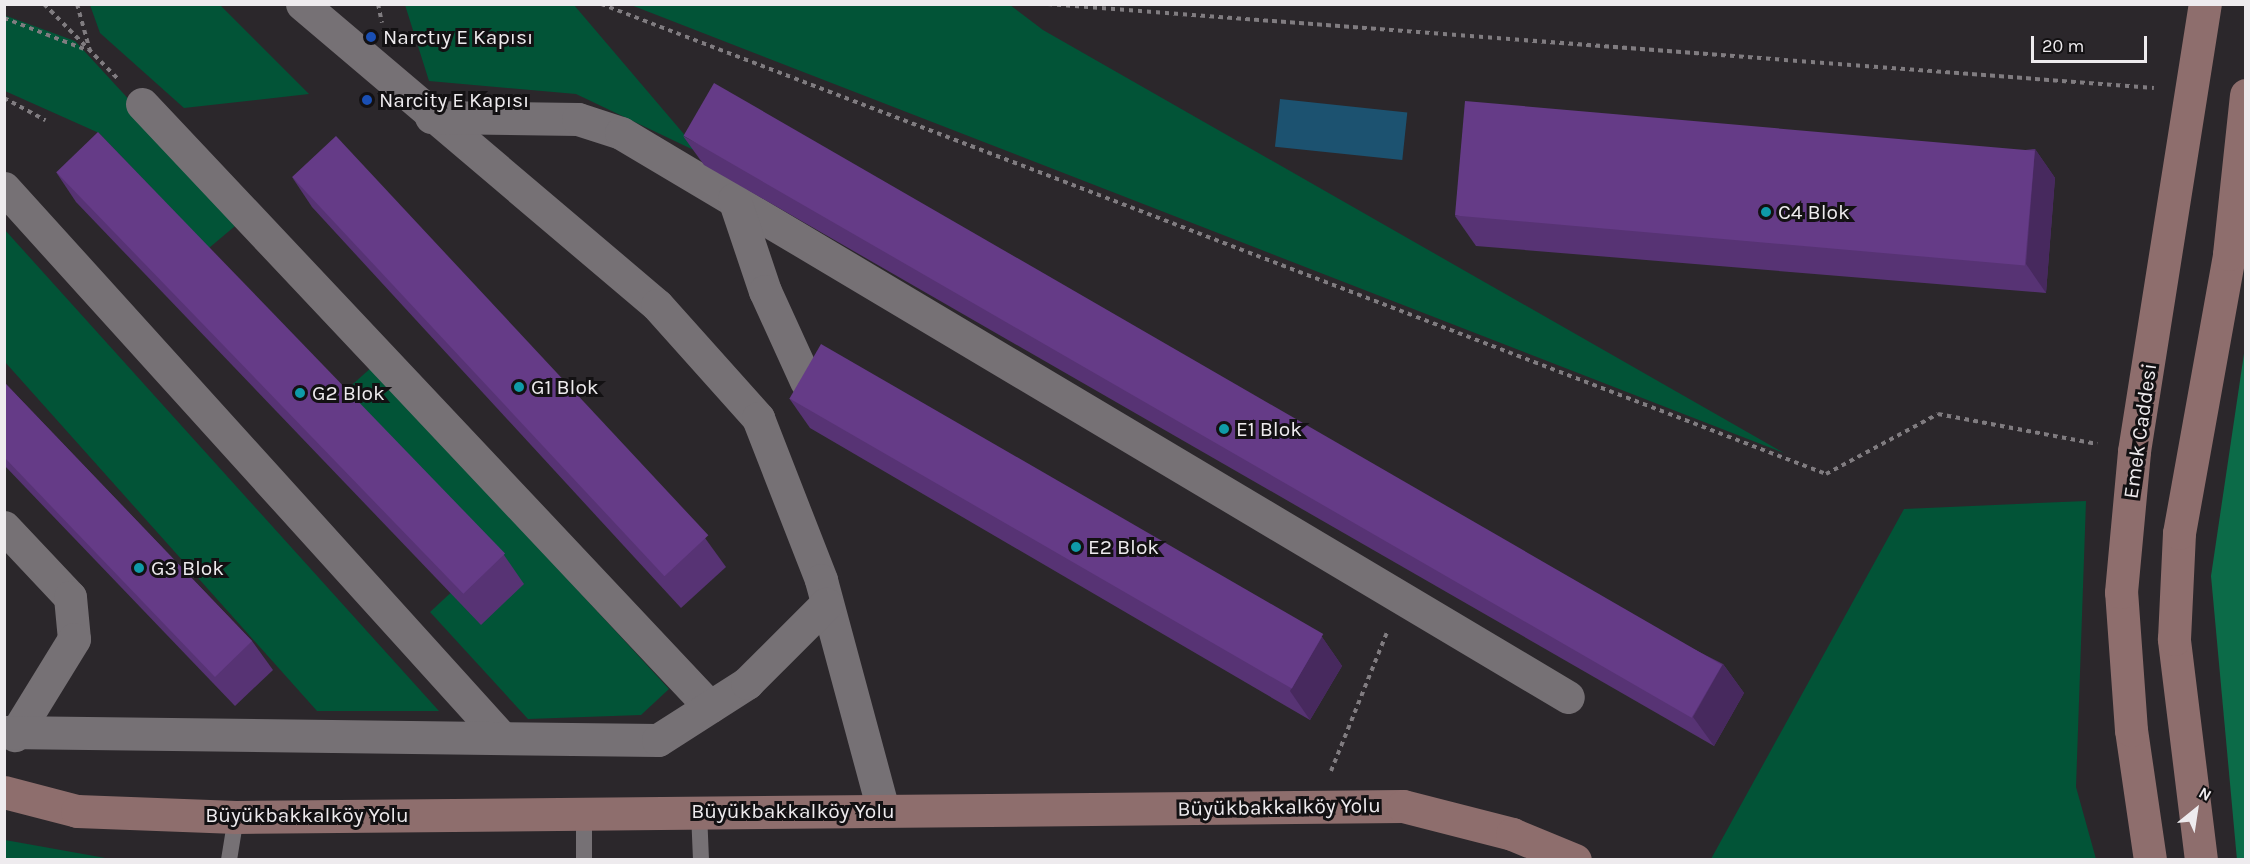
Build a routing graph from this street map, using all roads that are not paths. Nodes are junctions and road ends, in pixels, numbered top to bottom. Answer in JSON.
{"nodes":[{"id":1,"x":302,"y":4,"type":"edge"},
{"id":2,"x":2205,"y":4,"type":"edge"},
{"id":3,"x":2246,"y":95,"type":"edge"},
{"id":4,"x":142,"y":104,"type":"road end"},
{"id":5,"x":431,"y":117,"type":"junction"},
{"id":6,"x":4,"y":188,"type":"edge"},
{"id":7,"x":734,"y":199,"type":"junction"},
{"id":8,"x":806,"y":381,"type":"edge"},
{"id":9,"x":4,"y":527,"type":"edge"},
{"id":10,"x":826,"y":604,"type":"junction"},
{"id":11,"x":1568,"y":697,"type":"dead end"},
{"id":12,"x":710,"y":707,"type":"junction"},
{"id":13,"x":10,"y":733,"type":"edge"},
{"id":14,"x":502,"y":738,"type":"junction"},
{"id":15,"x":4,"y":792,"type":"edge"},
{"id":16,"x":882,"y":810,"type":"junction"},
{"id":17,"x":699,"y":812,"type":"junction"},
{"id":18,"x":584,"y":813,"type":"junction"},
{"id":19,"x":236,"y":817,"type":"junction"},
{"id":20,"x":230,"y":860,"type":"edge"},
{"id":21,"x":584,"y":860,"type":"edge"},
{"id":22,"x":701,"y":860,"type":"edge"},
{"id":23,"x":1575,"y":860,"type":"edge"},
{"id":24,"x":2150,"y":860,"type":"edge"},
{"id":25,"x":2201,"y":860,"type":"edge"}],
"edges":[{"from":1,"to":5,"type":"street"},
{"from":2,"to":24,"type":"street","name":"Emek Caddesi"},
{"from":3,"to":25,"type":"street"},
{"from":4,"to":12,"type":"street"},
{"from":5,"to":7,"type":"street"},
{"from":5,"to":10,"type":"street"},
{"from":6,"to":14,"type":"street"},
{"from":7,"to":8,"type":"street"},
{"from":7,"to":11,"type":"street"},
{"from":9,"to":13,"type":"street"},
{"from":10,"to":12,"type":"street"},
{"from":10,"to":16,"type":"street"},
{"from":12,"to":14,"type":"street"},
{"from":13,"to":14,"type":"street"},
{"from":15,"to":19,"type":"street","name":"Büyükbakkalköy Yolu"},
{"from":16,"to":17,"type":"street","name":"Büyükbakkalköy Yolu"},
{"from":16,"to":23,"type":"street","name":"Büyükbakkalköy Yolu"},
{"from":17,"to":18,"type":"street","name":"Büyükbakkalköy Yolu"},
{"from":17,"to":22,"type":"lane"},
{"from":18,"to":19,"type":"street","name":"Büyükbakkalköy Yolu"},
{"from":18,"to":21,"type":"lane"},
{"from":19,"to":20,"type":"lane"}]}
